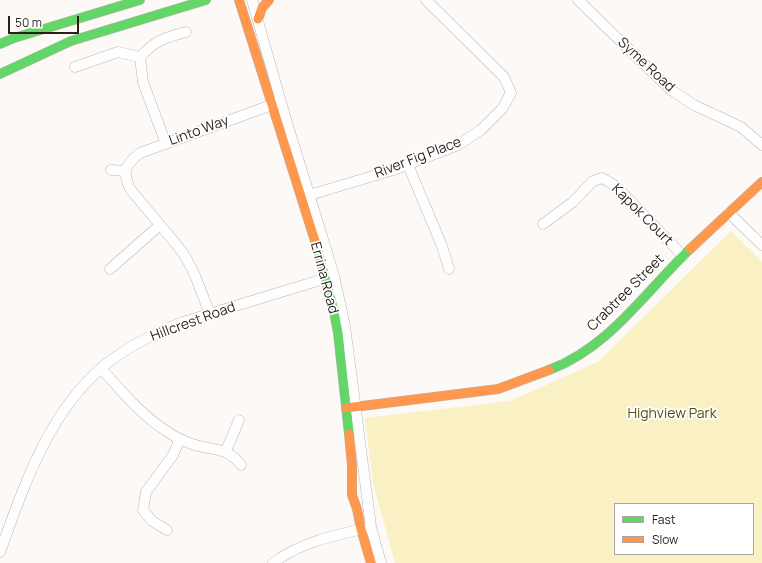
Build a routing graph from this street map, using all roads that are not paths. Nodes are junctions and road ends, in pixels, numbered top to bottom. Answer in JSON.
{"nodes":[{"id":1,"x":140,"y":0,"type":"edge"},
{"id":2,"x":206,"y":0,"type":"edge"},
{"id":3,"x":239,"y":0,"type":"edge"},
{"id":4,"x":252,"y":0,"type":"edge"},
{"id":5,"x":269,"y":0,"type":"edge"},
{"id":6,"x":426,"y":0,"type":"edge"},
{"id":7,"x":578,"y":0,"type":"edge"},
{"id":8,"x":258,"y":19,"type":"junction"},
{"id":9,"x":186,"y":32,"type":"dead end"},
{"id":10,"x":0,"y":44,"type":"edge"},
{"id":11,"x":140,"y":57,"type":"junction"},
{"id":12,"x":75,"y":67,"type":"dead end"},
{"id":13,"x":0,"y":74,"type":"edge"},
{"id":14,"x":277,"y":104,"type":"junction"},
{"id":15,"x":166,"y":144,"type":"junction"},
{"id":16,"x":762,"y":145,"type":"edge"},
{"id":17,"x":408,"y":165,"type":"junction"},
{"id":18,"x":111,"y":170,"type":"dead end"},
{"id":19,"x":125,"y":171,"type":"junction"},
{"id":20,"x":762,"y":182,"type":"edge"},
{"id":21,"x":305,"y":196,"type":"junction"},
{"id":22,"x":729,"y":213,"type":"junction"},
{"id":23,"x":543,"y":224,"type":"dead end"},
{"id":24,"x":160,"y":225,"type":"junction"},
{"id":25,"x":762,"y":245,"type":"edge"},
{"id":26,"x":683,"y":256,"type":"junction"},
{"id":27,"x":110,"y":269,"type":"dead end"},
{"id":28,"x":449,"y":269,"type":"dead end"},
{"id":29,"x":329,"y":277,"type":"junction"},
{"id":30,"x":210,"y":314,"type":"junction"},
{"id":31,"x":101,"y":368,"type":"junction"},
{"id":32,"x":350,"y":407,"type":"junction"},
{"id":33,"x":239,"y":420,"type":"dead end"},
{"id":34,"x":180,"y":439,"type":"junction"},
{"id":35,"x":226,"y":451,"type":"junction"},
{"id":36,"x":242,"y":465,"type":"dead end"},
{"id":37,"x":366,"y":528,"type":"junction"},
{"id":38,"x":166,"y":530,"type":"dead end"},
{"id":39,"x":0,"y":552,"type":"edge"},
{"id":40,"x":273,"y":563,"type":"edge"},
{"id":41,"x":371,"y":563,"type":"edge"},
{"id":42,"x":381,"y":563,"type":"edge"}],
"edges":[{"from":1,"to":10,"type":"street"},
{"from":2,"to":13,"type":"street"},
{"from":3,"to":14,"type":"street","name":"Errina Road"},
{"from":4,"to":8,"type":"street","name":"Errina Road"},
{"from":5,"to":8,"type":"street"},
{"from":6,"to":17,"type":"street","name":"River Fig Place"},
{"from":7,"to":16,"type":"street","name":"Syme Road"},
{"from":8,"to":14,"type":"street","name":"Errina Road"},
{"from":9,"to":11,"type":"street"},
{"from":11,"to":12,"type":"street"},
{"from":11,"to":15,"type":"street"},
{"from":14,"to":15,"type":"street","name":"Linto Way"},
{"from":14,"to":21,"type":"street","name":"Errina Road"},
{"from":15,"to":19,"type":"street","name":"Linto Way"},
{"from":17,"to":21,"type":"street","name":"River Fig Place"},
{"from":17,"to":28,"type":"street"},
{"from":18,"to":19,"type":"street"},
{"from":19,"to":24,"type":"street"},
{"from":20,"to":22,"type":"street","name":"Crabtree Street"},
{"from":21,"to":29,"type":"street","name":"Errina Road"},
{"from":22,"to":25,"type":"street"},
{"from":22,"to":26,"type":"street","name":"Crabtree Street"},
{"from":23,"to":26,"type":"street","name":"Kapok Court"},
{"from":24,"to":27,"type":"street"},
{"from":24,"to":30,"type":"street"},
{"from":26,"to":32,"type":"street","name":"Crabtree Street"},
{"from":29,"to":30,"type":"street","name":"Hillcrest Road"},
{"from":29,"to":32,"type":"street","name":"Errina Road"},
{"from":30,"to":31,"type":"street","name":"Hillcrest Road"},
{"from":31,"to":34,"type":"street"},
{"from":31,"to":39,"type":"street","name":"Hillcrest Road"},
{"from":32,"to":37,"type":"street","name":"Errina Road"},
{"from":32,"to":37,"type":"street","name":"Errina Road"},
{"from":33,"to":35,"type":"street"},
{"from":34,"to":35,"type":"street"},
{"from":34,"to":38,"type":"street"},
{"from":35,"to":36,"type":"street"},
{"from":37,"to":40,"type":"street"},
{"from":37,"to":41,"type":"street","name":"Errina Road"},
{"from":37,"to":42,"type":"street","name":"Errina Road"}]}
